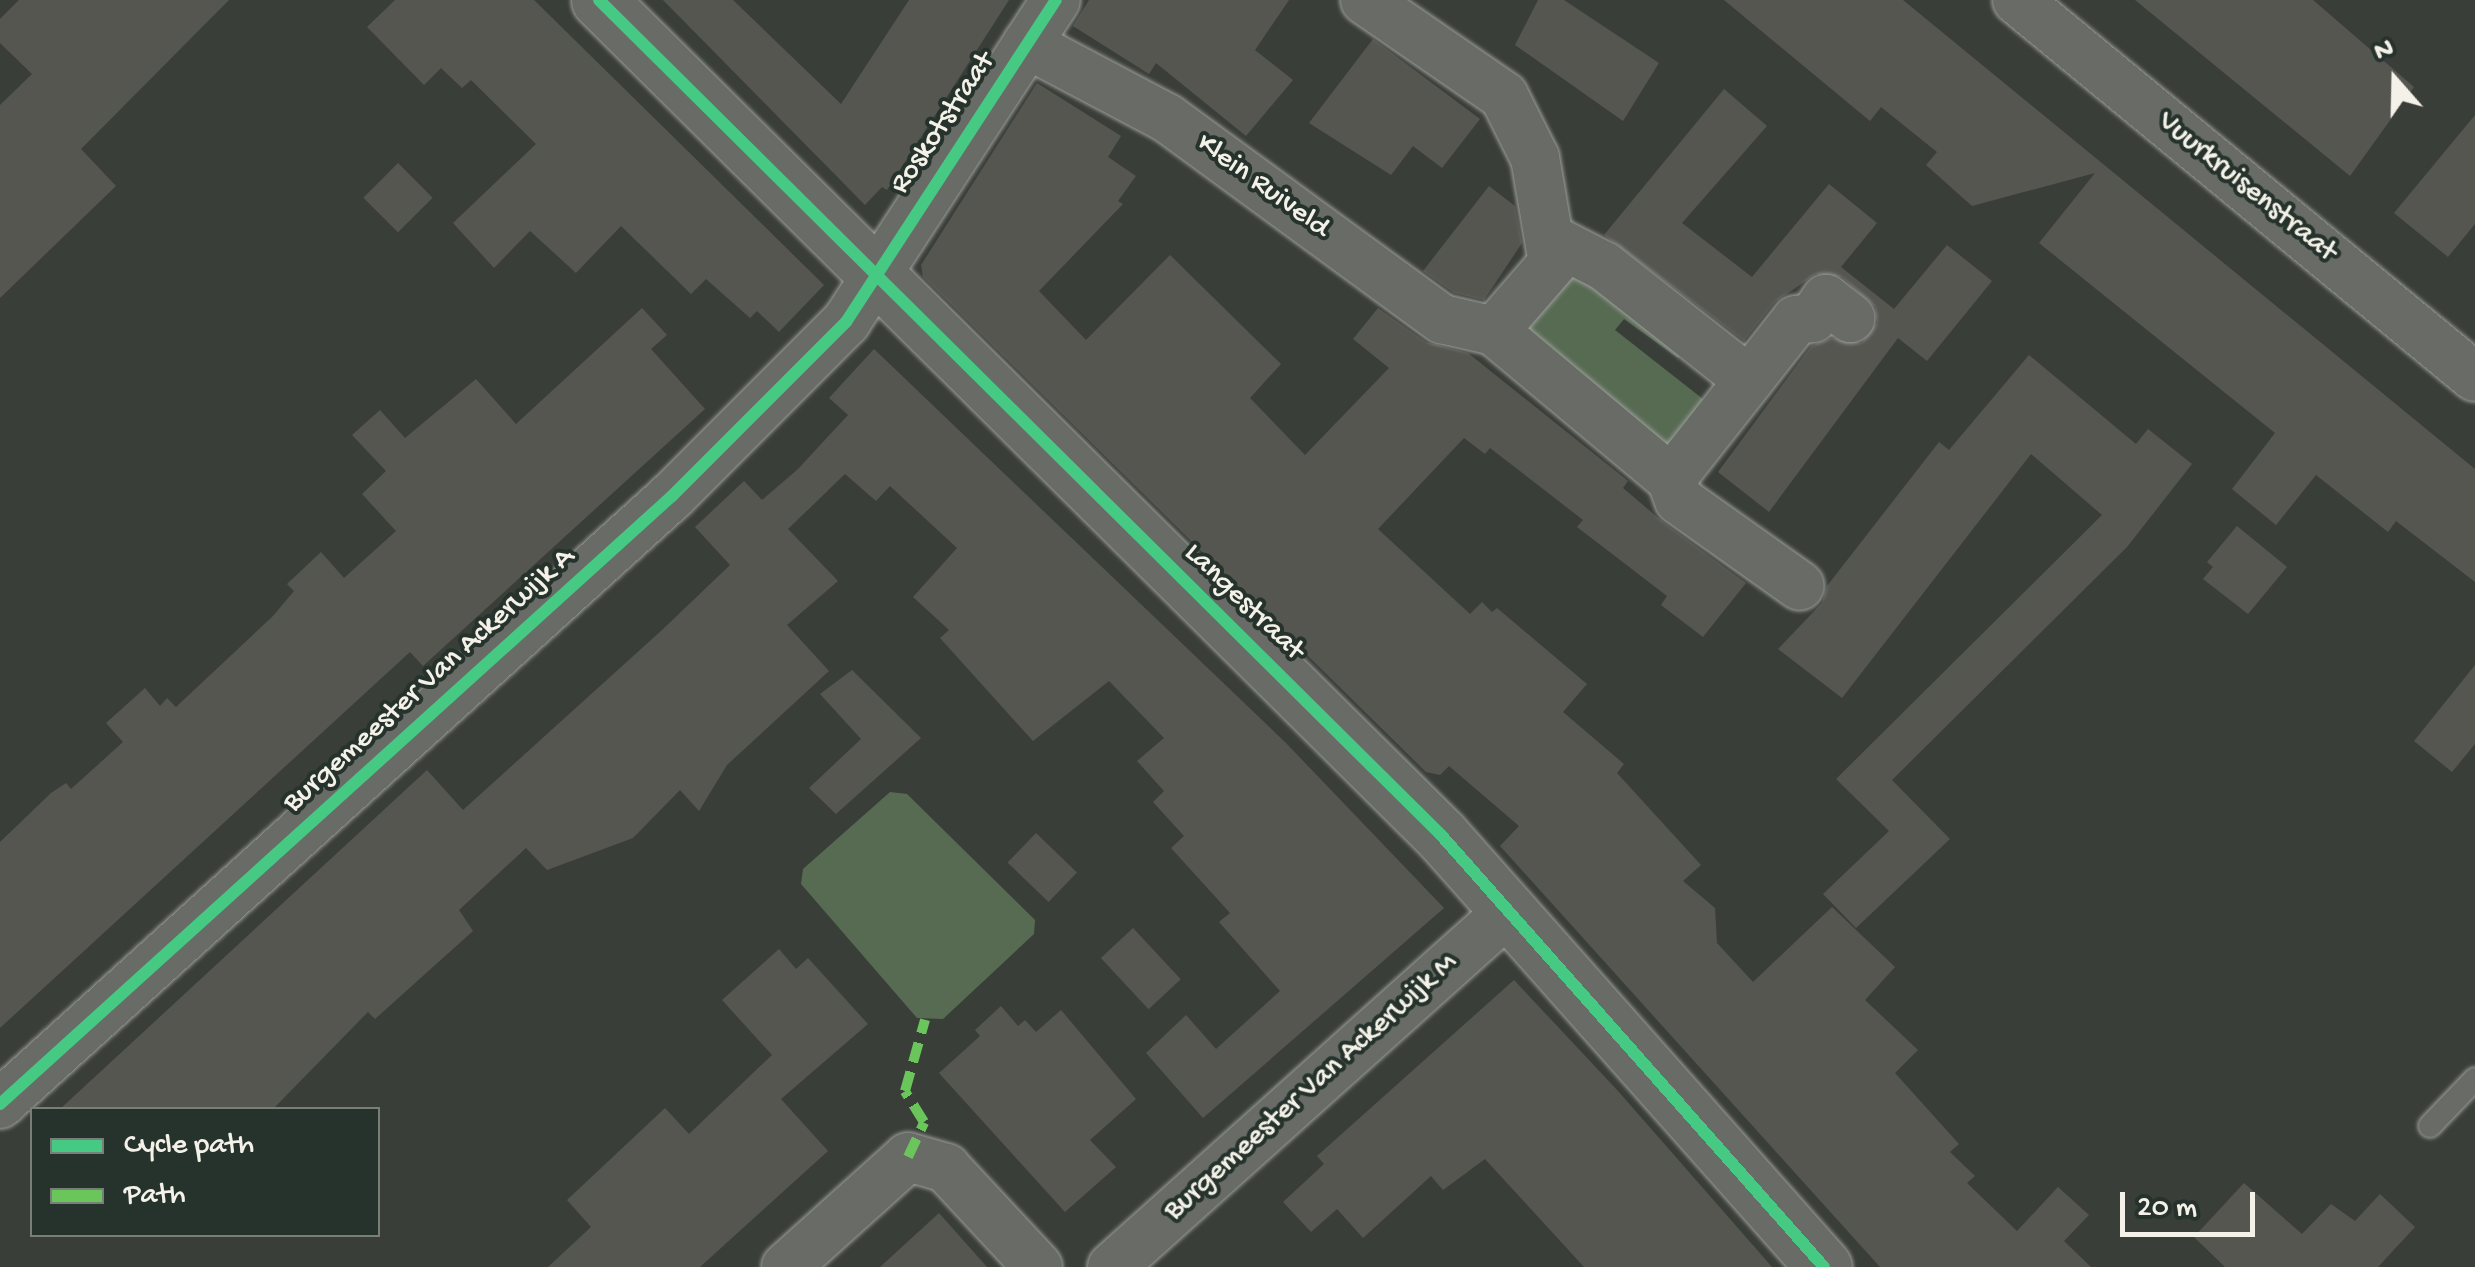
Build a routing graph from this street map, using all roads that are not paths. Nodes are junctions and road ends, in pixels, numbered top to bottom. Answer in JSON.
{"nodes":[{"id":1,"x":1056,"y":0,"type":"edge"},
{"id":2,"x":1364,"y":0,"type":"edge"},
{"id":3,"x":2017,"y":0,"type":"edge"},
{"id":4,"x":618,"y":6,"type":"edge"},
{"id":5,"x":1028,"y":44,"type":"junction"},
{"id":6,"x":1551,"y":239,"type":"junction"},
{"id":7,"x":875,"y":277,"type":"junction"},
{"id":8,"x":1850,"y":318,"type":"dead end"},
{"id":9,"x":1494,"y":331,"type":"junction"},
{"id":10,"x":2475,"y":377,"type":"edge"},
{"id":11,"x":1750,"y":380,"type":"junction"},
{"id":12,"x":1671,"y":479,"type":"junction"},
{"id":13,"x":1800,"y":586,"type":"dead end"},
{"id":14,"x":1511,"y":910,"type":"junction"},
{"id":15,"x":2475,"y":1079,"type":"edge"},
{"id":16,"x":0,"y":1104,"type":"edge"},
{"id":17,"x":2430,"y":1126,"type":"dead end"},
{"id":18,"x":786,"y":1267,"type":"edge"},
{"id":19,"x":1038,"y":1267,"type":"edge"},
{"id":20,"x":1112,"y":1267,"type":"edge"},
{"id":21,"x":1824,"y":1267,"type":"edge"}],
"edges":[{"from":1,"to":5,"type":"street","name":"Roskotstraat"},
{"from":2,"to":6,"type":"street"},
{"from":3,"to":10,"type":"street","name":"Vuurkruisenstraat"},
{"from":4,"to":7,"type":"street","name":"Langestraat"},
{"from":5,"to":7,"type":"street","name":"Roskotstraat"},
{"from":5,"to":9,"type":"street","name":"Klein Ruiveld"},
{"from":6,"to":9,"type":"street"},
{"from":6,"to":11,"type":"street"},
{"from":7,"to":14,"type":"street","name":"Langestraat"},
{"from":7,"to":16,"type":"street","name":"Burgemeester Van Ackerwijk A"},
{"from":8,"to":11,"type":"street"},
{"from":9,"to":12,"type":"street","name":"Klein Ruiveld"},
{"from":11,"to":12,"type":"street"},
{"from":12,"to":13,"type":"street","name":"Klein Ruiveld"},
{"from":14,"to":20,"type":"street","name":"Burgemeester Van Ackerwijk M"},
{"from":14,"to":21,"type":"street","name":"Langestraat"},
{"from":15,"to":17,"type":"lane"},
{"from":18,"to":19,"type":"street"}]}
